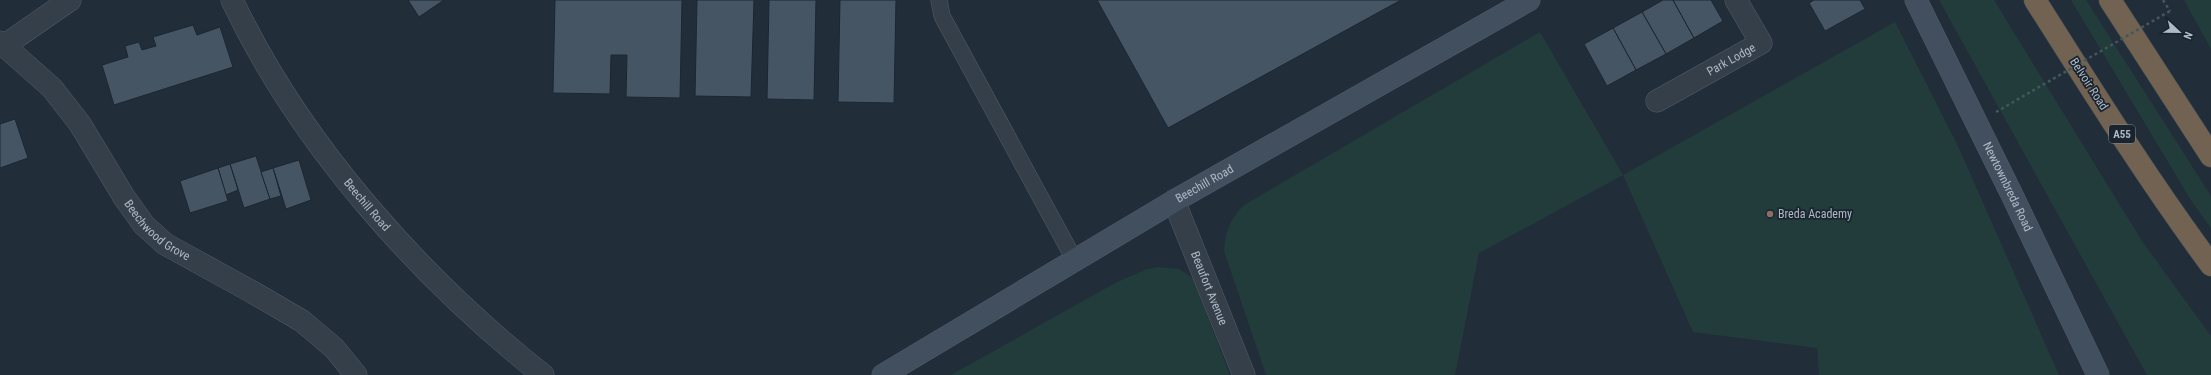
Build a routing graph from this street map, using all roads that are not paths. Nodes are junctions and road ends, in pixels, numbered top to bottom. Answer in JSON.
{"nodes":[{"id":1,"x":70,"y":0,"type":"edge"},
{"id":2,"x":232,"y":0,"type":"edge"},
{"id":3,"x":939,"y":0,"type":"edge"},
{"id":4,"x":1529,"y":0,"type":"edge"},
{"id":5,"x":1736,"y":0,"type":"edge"},
{"id":6,"x":1916,"y":0,"type":"edge"},
{"id":7,"x":2035,"y":0,"type":"edge"},
{"id":8,"x":2110,"y":0,"type":"edge"},
{"id":9,"x":2,"y":43,"type":"edge"},
{"id":10,"x":1657,"y":101,"type":"dead end"},
{"id":11,"x":2211,"y":156,"type":"edge"},
{"id":12,"x":1174,"y":201,"type":"junction"},
{"id":13,"x":1074,"y":259,"type":"junction"},
{"id":14,"x":2211,"y":265,"type":"edge"},
{"id":15,"x":356,"y":375,"type":"edge"},
{"id":16,"x":543,"y":375,"type":"edge"},
{"id":17,"x":883,"y":375,"type":"edge"},
{"id":18,"x":1244,"y":375,"type":"edge"},
{"id":19,"x":2098,"y":375,"type":"edge"}],
"edges":[{"from":1,"to":9,"type":"street"},
{"from":2,"to":16,"type":"street","name":"Beechill Road"},
{"from":3,"to":13,"type":"lane"},
{"from":4,"to":12,"type":"street","name":"Beechill Road"},
{"from":5,"to":10,"type":"street","name":"Park Lodge"},
{"from":6,"to":19,"type":"street","name":"Newtownbreda Road"},
{"from":7,"to":14,"type":"highway","name":"Belvoir Road","number":"A55"},
{"from":8,"to":11,"type":"highway"},
{"from":9,"to":15,"type":"street","name":"Beechwood Grove"},
{"from":12,"to":13,"type":"street","name":"Beechill Road"},
{"from":12,"to":18,"type":"street","name":"Beaufort Avenue"},
{"from":13,"to":17,"type":"street","name":"Beechill Road"}]}
